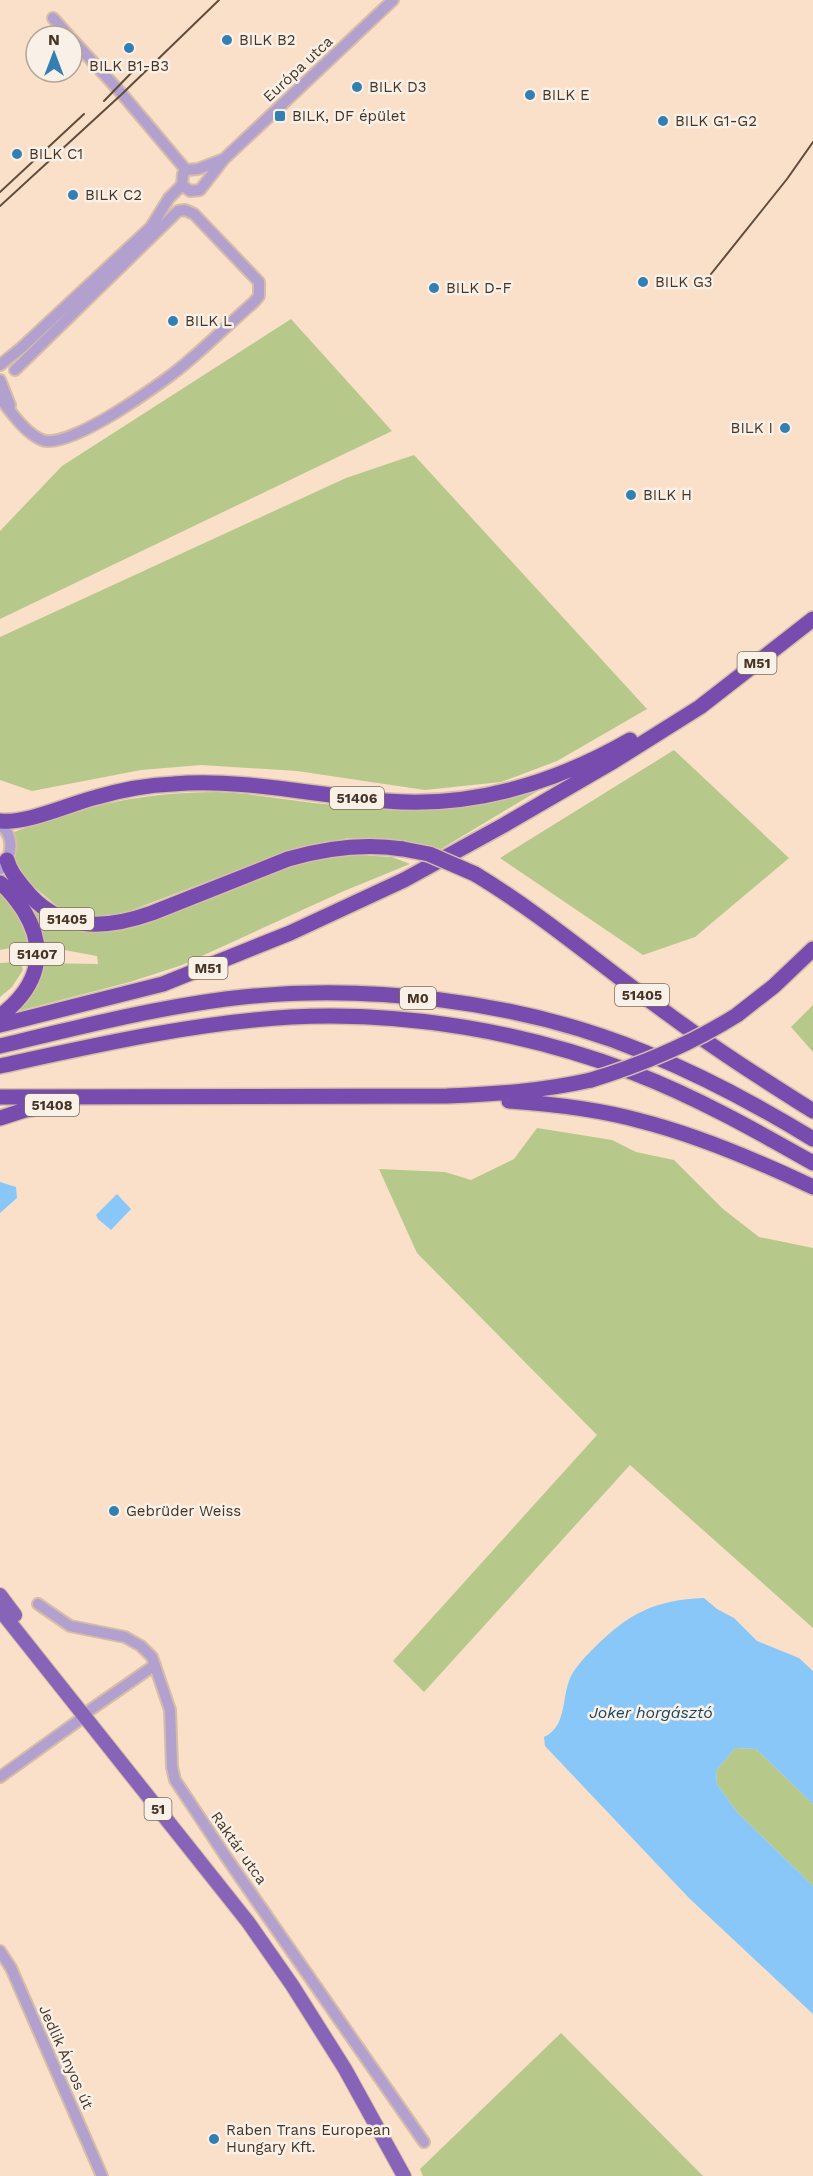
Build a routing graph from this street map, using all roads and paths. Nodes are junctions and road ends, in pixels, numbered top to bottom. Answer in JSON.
{"nodes":[{"id":1,"x":393,"y":0,"type":"edge"},
{"id":2,"x":53,"y":18,"type":"dead end"},
{"id":3,"x":58,"y":24,"type":"edge"},
{"id":4,"x":84,"y":52,"type":"edge"},
{"id":5,"x":224,"y":159,"type":"junction"},
{"id":6,"x":198,"y":169,"type":"junction"},
{"id":7,"x":186,"y":170,"type":"junction"},
{"id":8,"x":205,"y":181,"type":"junction"},
{"id":9,"x":182,"y":185,"type":"junction"},
{"id":10,"x":0,"y":365,"type":"edge"},
{"id":11,"x":15,"y":370,"type":"dead end"},
{"id":12,"x":0,"y":380,"type":"edge"},
{"id":13,"x":0,"y":398,"type":"edge"},
{"id":14,"x":17,"y":418,"type":"junction"},
{"id":15,"x":813,"y":619,"type":"edge"},
{"id":16,"x":700,"y":706,"type":"junction"},
{"id":17,"x":0,"y":823,"type":"edge"},
{"id":18,"x":4,"y":864,"type":"edge"},
{"id":19,"x":3,"y":885,"type":"edge"},
{"id":20,"x":813,"y":949,"type":"edge"},
{"id":21,"x":0,"y":1016,"type":"edge"},
{"id":22,"x":0,"y":1024,"type":"edge"},
{"id":23,"x":0,"y":1046,"type":"edge"},
{"id":24,"x":0,"y":1066,"type":"edge"},
{"id":25,"x":447,"y":1096,"type":"junction"},
{"id":26,"x":0,"y":1097,"type":"edge"},
{"id":27,"x":104,"y":1097,"type":"junction"},
{"id":28,"x":813,"y":1111,"type":"edge"},
{"id":29,"x":0,"y":1118,"type":"edge"},
{"id":30,"x":813,"y":1139,"type":"edge"},
{"id":31,"x":813,"y":1163,"type":"edge"},
{"id":32,"x":813,"y":1187,"type":"edge"},
{"id":33,"x":0,"y":1595,"type":"edge"},
{"id":34,"x":38,"y":1604,"type":"dead end"},
{"id":35,"x":0,"y":1610,"type":"edge"},
{"id":36,"x":155,"y":1665,"type":"junction"},
{"id":37,"x":87,"y":1713,"type":"junction"},
{"id":38,"x":0,"y":1777,"type":"edge"},
{"id":39,"x":0,"y":1951,"type":"edge"},
{"id":40,"x":424,"y":2142,"type":"dead end"},
{"id":41,"x":102,"y":2176,"type":"edge"},
{"id":42,"x":404,"y":2176,"type":"edge"}],
"edges":[{"from":1,"to":5,"type":"street","name":"Európa utca"},
{"from":2,"to":3,"type":"street"},
{"from":4,"to":7,"type":"street"},
{"from":5,"to":6,"type":"street","name":"Európa utca"},
{"from":5,"to":8,"type":"street","name":"Európa utca"},
{"from":6,"to":7,"type":"street","name":"Európa utca"},
{"from":6,"to":8,"type":"street"},
{"from":7,"to":9,"type":"street"},
{"from":8,"to":9,"type":"street"},
{"from":9,"to":10,"type":"street"},
{"from":11,"to":14,"type":"street"},
{"from":12,"to":14,"type":"street"},
{"from":13,"to":14,"type":"street"},
{"from":15,"to":16,"type":"highway","number":"M51"},
{"from":16,"to":17,"type":"highway","number":"51406"},
{"from":16,"to":22,"type":"highway","number":"M51"},
{"from":17,"to":18,"type":"street","number":"51406"},
{"from":18,"to":28,"type":"highway","number":"51405","bridge":true},
{"from":19,"to":21,"type":"highway","number":"51407"},
{"from":20,"to":25,"type":"highway","bridge":true},
{"from":23,"to":30,"type":"highway","number":"M0"},
{"from":24,"to":31,"type":"highway","number":"M0"},
{"from":25,"to":27,"type":"highway"},
{"from":25,"to":32,"type":"highway"},
{"from":26,"to":27,"type":"highway"},
{"from":27,"to":29,"type":"highway","number":"51408"},
{"from":33,"to":37,"type":"main road","number":"51"},
{"from":34,"to":36,"type":"street","name":"Raktár utca"},
{"from":35,"to":37,"type":"main road","number":"51"},
{"from":36,"to":37,"type":"street"},
{"from":36,"to":40,"type":"street","name":"Raktár utca"},
{"from":37,"to":38,"type":"street"},
{"from":37,"to":42,"type":"main road","number":"51"},
{"from":39,"to":41,"type":"street","name":"Jedlik Ányos út"}]}
